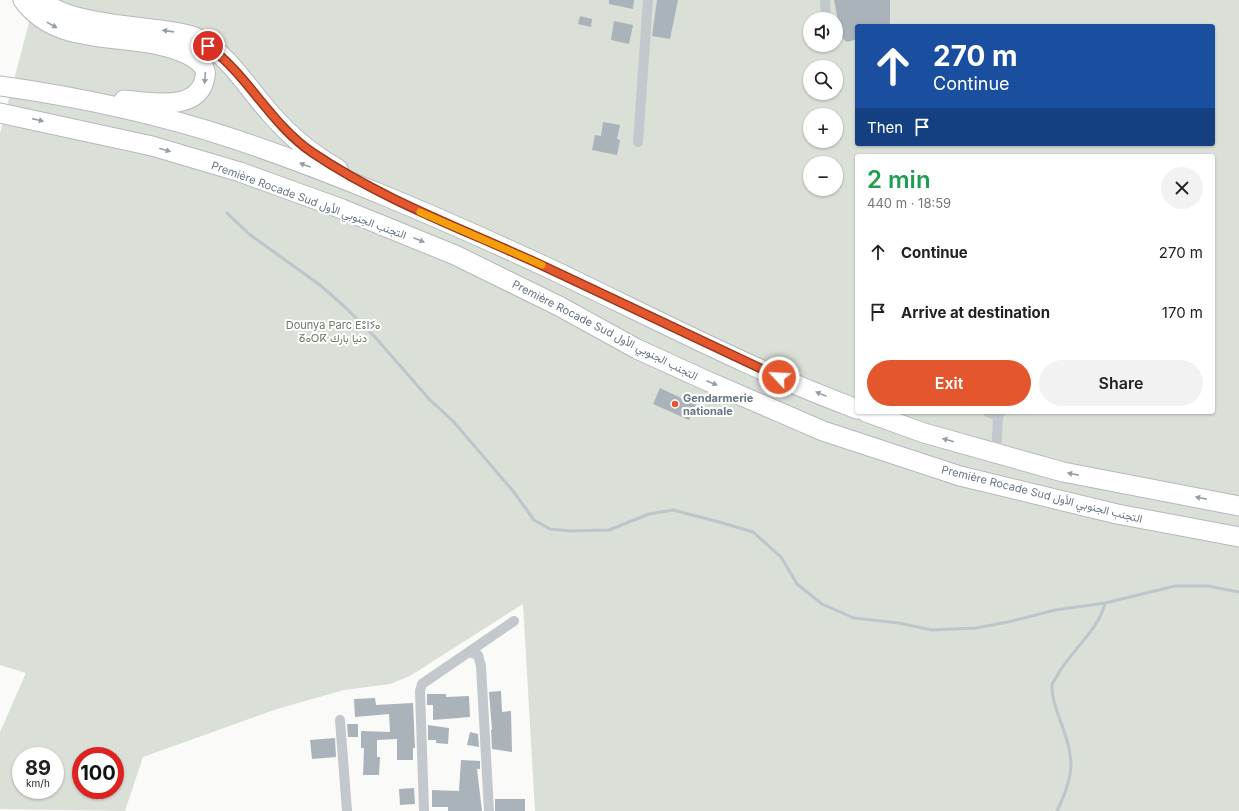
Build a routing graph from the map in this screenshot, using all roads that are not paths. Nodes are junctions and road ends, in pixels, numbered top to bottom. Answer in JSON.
{"nodes":[{"id":1,"x":23,"y":0,"type":"edge"},
{"id":2,"x":42,"y":0,"type":"edge"},
{"id":3,"x":648,"y":0,"type":"edge"},
{"id":4,"x":825,"y":0,"type":"edge"},
{"id":5,"x":826,"y":12,"type":"edge"},
{"id":6,"x":0,"y":86,"type":"edge"},
{"id":7,"x":28,"y":90,"type":"junction"},
{"id":8,"x":0,"y":113,"type":"edge"},
{"id":9,"x":638,"y":142,"type":"dead end"},
{"id":10,"x":410,"y":207,"type":"junction"},
{"id":11,"x":855,"y":408,"type":"edge"},
{"id":12,"x":872,"y":414,"type":"edge"},
{"id":13,"x":1000,"y":414,"type":"edge"},
{"id":14,"x":996,"y":454,"type":"junction"},
{"id":15,"x":1239,"y":506,"type":"edge"},
{"id":16,"x":1239,"y":537,"type":"edge"},
{"id":17,"x":514,"y":621,"type":"dead end"},
{"id":18,"x":469,"y":652,"type":"junction"},
{"id":19,"x":340,"y":720,"type":"dead end"},
{"id":20,"x":348,"y":811,"type":"edge"},
{"id":21,"x":424,"y":811,"type":"edge"},
{"id":22,"x":489,"y":811,"type":"edge"}],
"edges":[{"from":1,"to":7,"type":"highway","one_way":true},
{"from":10,"to":2,"type":"highway","one_way":true},
{"from":3,"to":9,"type":"street"},
{"from":4,"to":5,"type":"street"},
{"from":6,"to":7,"type":"highway"},
{"from":10,"to":7,"type":"highway","one_way":true},
{"from":8,"to":16,"type":"highway","name":"Première Rocade Sud التجنب الجنوبي الأول","one_way":true},
{"from":11,"to":10,"type":"highway","one_way":true},
{"from":14,"to":12,"type":"highway","one_way":true},
{"from":13,"to":14,"type":"street"},
{"from":15,"to":14,"type":"highway","one_way":true},
{"from":17,"to":18,"type":"street"},
{"from":18,"to":21,"type":"street"},
{"from":18,"to":22,"type":"street"},
{"from":19,"to":20,"type":"street"}]}
